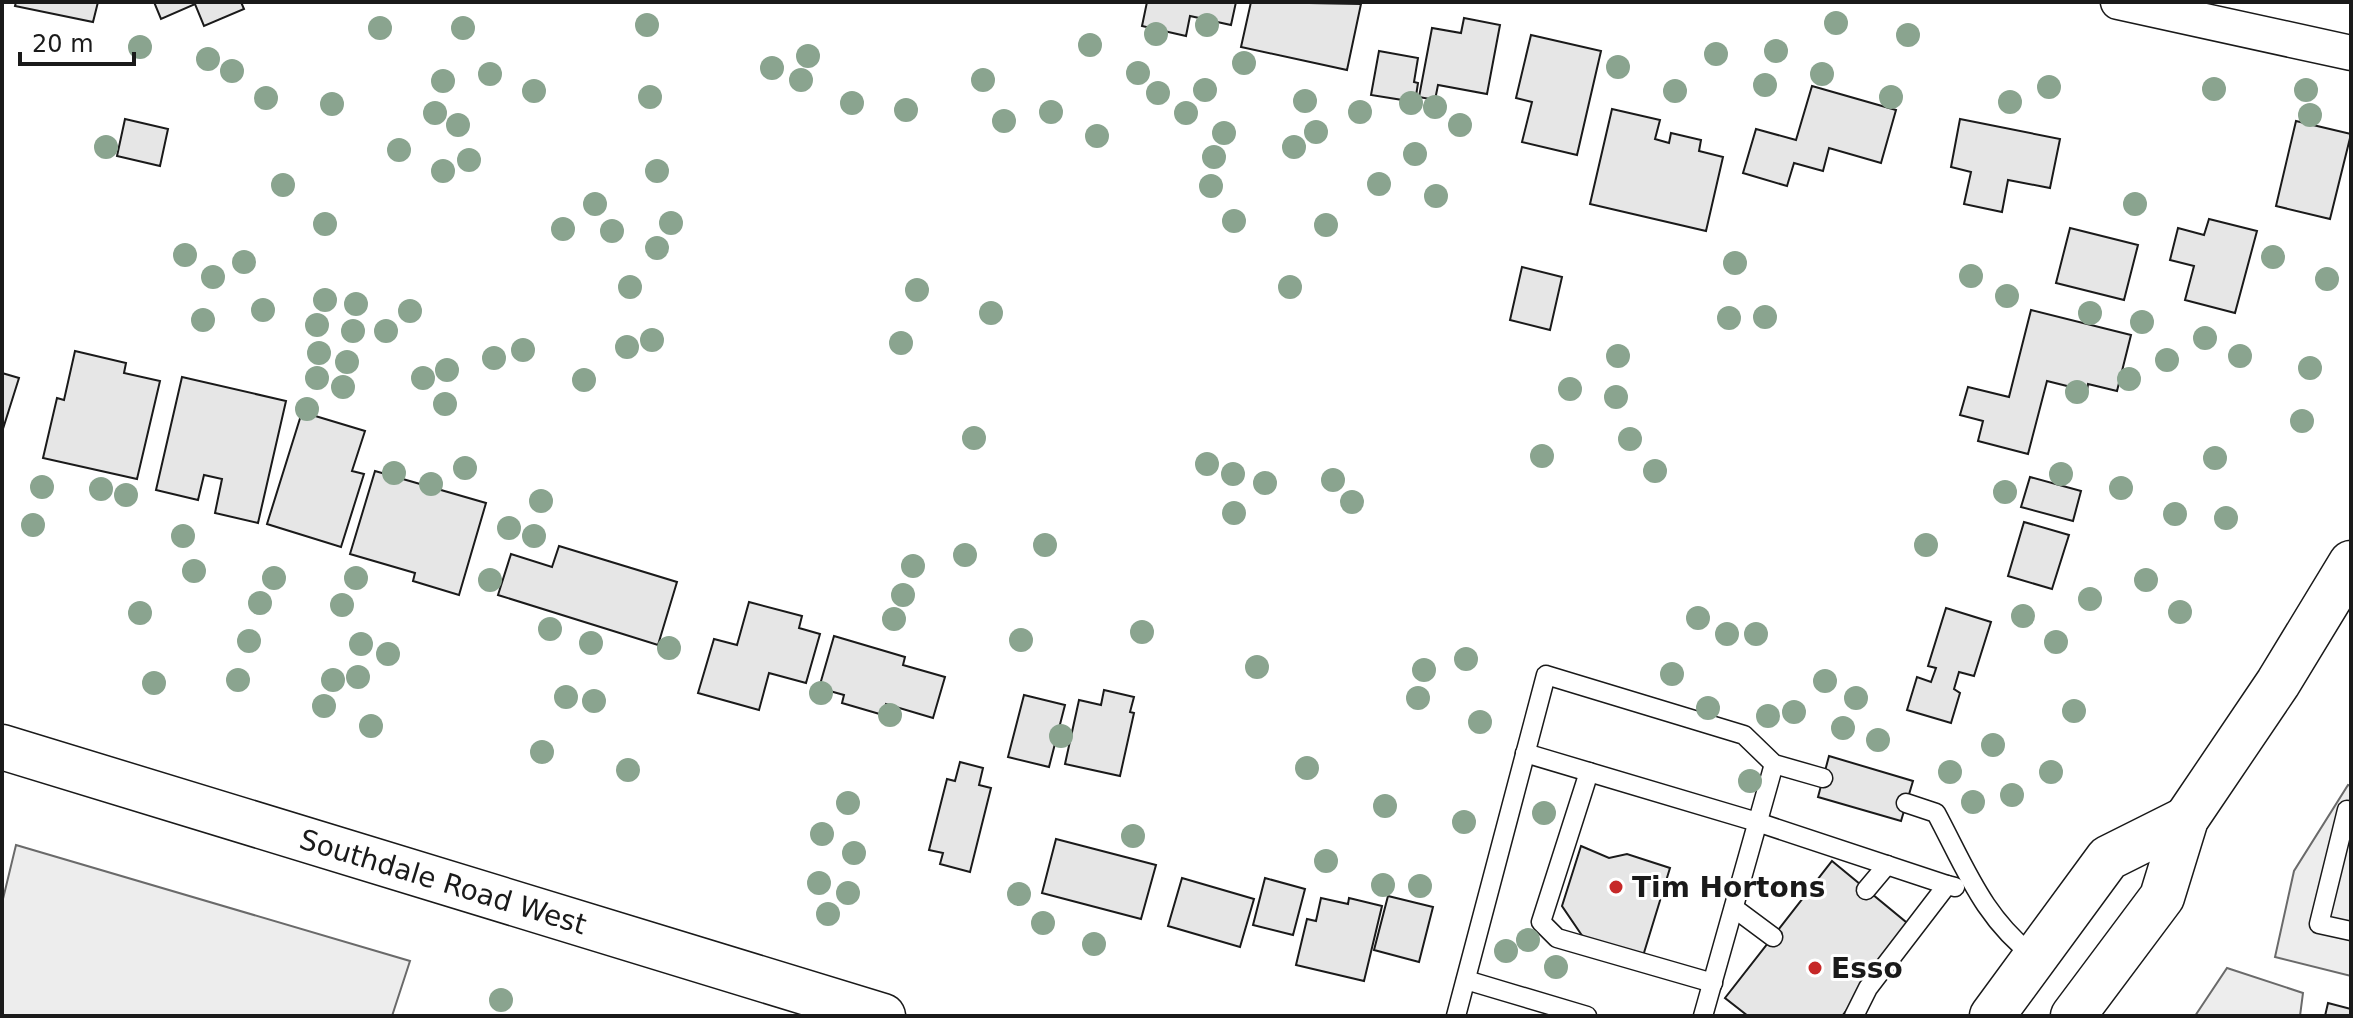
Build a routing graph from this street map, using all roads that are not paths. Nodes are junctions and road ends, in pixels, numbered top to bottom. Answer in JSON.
{"nodes":[{"id":1,"x":2118,"y":2,"type":"edge"},
{"id":2,"x":2351,"y":53,"type":"edge"},
{"id":3,"x":2351,"y":563,"type":"edge"},
{"id":4,"x":2,"y":747,"type":"edge"},
{"id":5,"x":1525,"y":753,"type":"junction"},
{"id":6,"x":1774,"y":764,"type":"junction"},
{"id":7,"x":1589,"y":772,"type":"junction"},
{"id":8,"x":1823,"y":778,"type":"dead end"},
{"id":9,"x":1906,"y":803,"type":"dead end"},
{"id":10,"x":2347,"y":810,"type":"dead end"},
{"id":11,"x":2186,"y":819,"type":"junction"},
{"id":12,"x":1757,"y":822,"type":"junction"},
{"id":13,"x":1887,"y":865,"type":"junction"},
{"id":14,"x":1947,"y":885,"type":"junction"},
{"id":15,"x":1866,"y":890,"type":"dead end"},
{"id":16,"x":1977,"y":895,"type":"junction"},
{"id":17,"x":1734,"y":908,"type":"junction"},
{"id":18,"x":2351,"y":931,"type":"edge"},
{"id":19,"x":1773,"y":937,"type":"dead end"},
{"id":20,"x":2036,"y":958,"type":"junction"},
{"id":21,"x":1466,"y":980,"type":"junction"},
{"id":22,"x":1713,"y":983,"type":"junction"},
{"id":23,"x":1855,"y":1008,"type":"edge"},
{"id":24,"x":883,"y":1016,"type":"edge"},
{"id":25,"x":1456,"y":1016,"type":"edge"},
{"id":26,"x":1587,"y":1016,"type":"edge"},
{"id":27,"x":1703,"y":1016,"type":"edge"},
{"id":28,"x":1992,"y":1016,"type":"edge"},
{"id":29,"x":2073,"y":1016,"type":"edge"}],
"edges":[{"from":1,"to":2,"type":"street"},
{"from":3,"to":11,"type":"main road"},
{"from":4,"to":24,"type":"main road","name":"Southdale Road West"},
{"from":5,"to":6,"type":"lane"},
{"from":5,"to":7,"type":"lane"},
{"from":5,"to":21,"type":"lane"},
{"from":6,"to":8,"type":"lane"},
{"from":6,"to":12,"type":"lane"},
{"from":7,"to":12,"type":"lane"},
{"from":7,"to":22,"type":"lane"},
{"from":9,"to":16,"type":"lane"},
{"from":10,"to":18,"type":"lane"},
{"from":11,"to":20,"type":"main road"},
{"from":11,"to":29,"type":"main road"},
{"from":12,"to":13,"type":"lane"},
{"from":12,"to":17,"type":"lane"},
{"from":13,"to":14,"type":"lane"},
{"from":13,"to":15,"type":"lane"},
{"from":14,"to":16,"type":"lane"},
{"from":14,"to":23,"type":"lane"},
{"from":16,"to":20,"type":"lane"},
{"from":17,"to":19,"type":"lane"},
{"from":17,"to":22,"type":"lane"},
{"from":20,"to":28,"type":"main road"},
{"from":21,"to":25,"type":"lane"},
{"from":21,"to":26,"type":"lane"},
{"from":22,"to":27,"type":"lane"}]}
